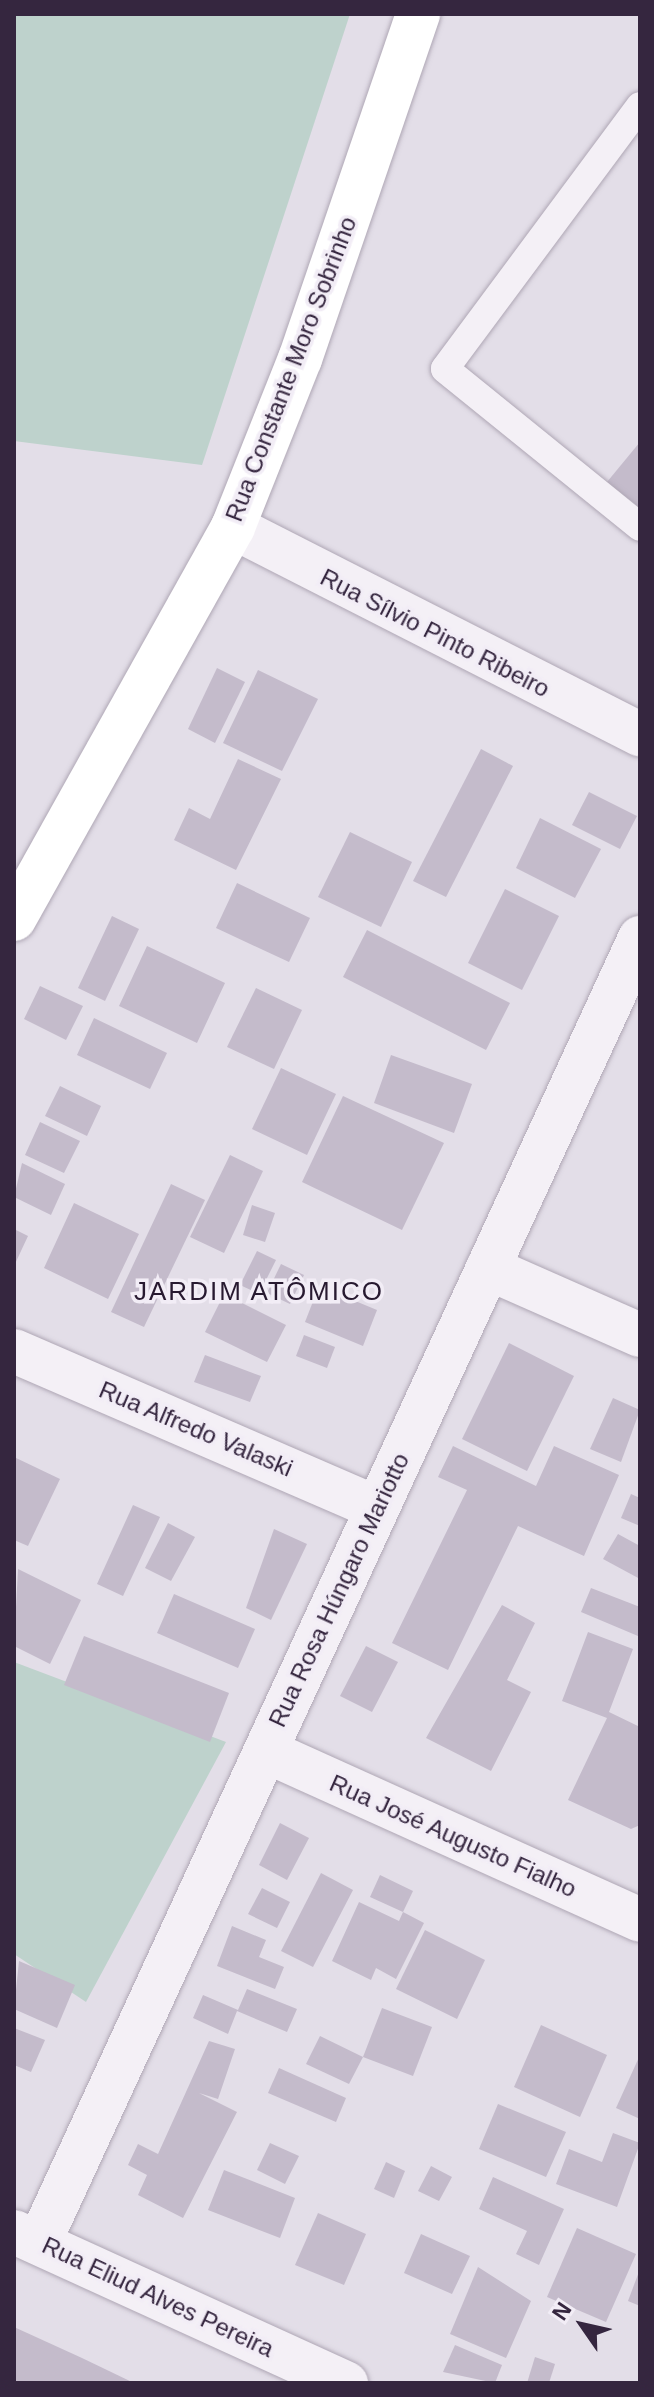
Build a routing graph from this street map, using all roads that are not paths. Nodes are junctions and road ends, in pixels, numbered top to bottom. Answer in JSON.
{"nodes":[{"id":1,"x":418,"y":14,"type":"edge"},
{"id":2,"x":640,"y":106,"type":"edge"},
{"id":3,"x":233,"y":527,"type":"junction"},
{"id":4,"x":640,"y":527,"type":"edge"},
{"id":5,"x":640,"y":734,"type":"edge"},
{"id":6,"x":14,"y":919,"type":"edge"},
{"id":7,"x":640,"y":938,"type":"edge"},
{"id":8,"x":488,"y":1268,"type":"junction"},
{"id":9,"x":640,"y":1335,"type":"edge"},
{"id":10,"x":14,"y":1351,"type":"edge"},
{"id":11,"x":377,"y":1508,"type":"junction"},
{"id":12,"x":266,"y":1751,"type":"junction"},
{"id":13,"x":640,"y":1920,"type":"edge"},
{"id":14,"x":26,"y":2237,"type":"edge"},
{"id":15,"x":346,"y":2383,"type":"edge"}],
"edges":[{"from":1,"to":3,"type":"main road","name":"Rua Constante Moro Sobrinho"},
{"from":2,"to":4,"type":"lane"},
{"from":3,"to":5,"type":"street","name":"Rua Sílvio Pinto Ribeiro"},
{"from":3,"to":6,"type":"main road","name":"Rua Constante Moro Sobrinho"},
{"from":7,"to":8,"type":"street","name":"Rua Rosa Húngaro Mariotto"},
{"from":8,"to":9,"type":"street"},
{"from":8,"to":11,"type":"street","name":"Rua Rosa Húngaro Mariotto"},
{"from":10,"to":11,"type":"street","name":"Rua Alfredo Valaski"},
{"from":11,"to":12,"type":"street","name":"Rua Rosa Húngaro Mariotto"},
{"from":12,"to":13,"type":"street","name":"Rua José Augusto Fialho"},
{"from":12,"to":14,"type":"street","name":"Rua Rosa Húngaro Mariotto"},
{"from":14,"to":15,"type":"street","name":"Rua Eliud Alves Pereira"}]}
